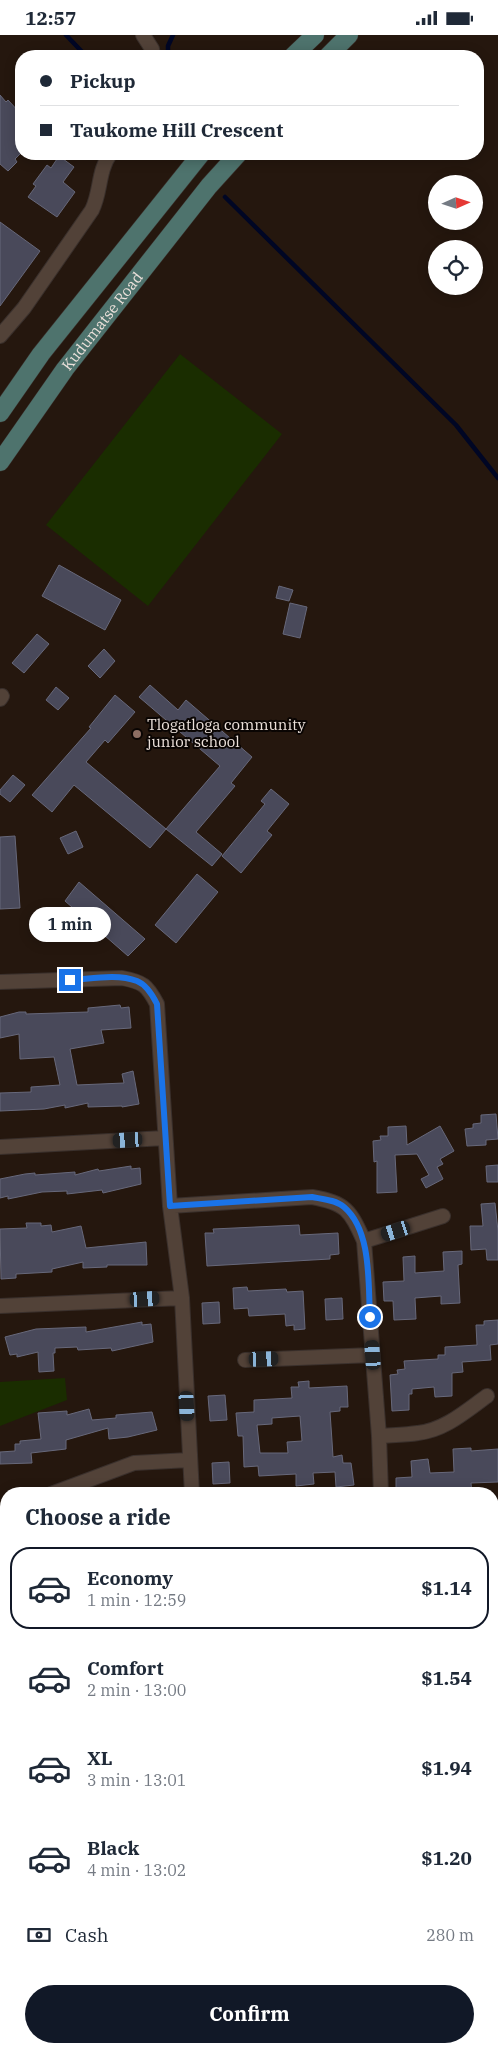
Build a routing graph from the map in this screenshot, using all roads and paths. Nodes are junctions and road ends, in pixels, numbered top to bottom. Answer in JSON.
{"nodes":[{"id":1,"x":143,"y":35,"type":"edge"},
{"id":2,"x":315,"y":35,"type":"edge"},
{"id":3,"x":349,"y":35,"type":"edge"},
{"id":4,"x":152,"y":50,"type":"edge"},
{"id":5,"x":299,"y":50,"type":"edge"},
{"id":6,"x":334,"y":50,"type":"edge"},
{"id":7,"x":106,"y":160,"type":"edge"},
{"id":8,"x":195,"y":160,"type":"edge"},
{"id":9,"x":233,"y":160,"type":"edge"},
{"id":10,"x":0,"y":336,"type":"edge"},
{"id":11,"x":0,"y":413,"type":"edge"},
{"id":12,"x":0,"y":462,"type":"edge"},
{"id":13,"x":0,"y":982,"type":"edge"},
{"id":14,"x":165,"y":1138,"type":"junction"},
{"id":15,"x":0,"y":1147,"type":"edge"},
{"id":16,"x":170,"y":1206,"type":"junction"},
{"id":17,"x":443,"y":1216,"type":"dead end"},
{"id":18,"x":364,"y":1241,"type":"junction"},
{"id":19,"x":182,"y":1298,"type":"junction"},
{"id":20,"x":0,"y":1306,"type":"edge"},
{"id":21,"x":373,"y":1355,"type":"junction"},
{"id":22,"x":245,"y":1360,"type":"dead end"},
{"id":23,"x":486,"y":1396,"type":"dead end"},
{"id":24,"x":379,"y":1435,"type":"junction"},
{"id":25,"x":190,"y":1461,"type":"junction"},
{"id":26,"x":71,"y":1487,"type":"edge"},
{"id":27,"x":192,"y":1487,"type":"edge"},
{"id":28,"x":381,"y":1487,"type":"edge"}],
"edges":[{"from":1,"to":4,"type":"street"},
{"from":2,"to":5,"type":"main road"},
{"from":3,"to":6,"type":"main road"},
{"from":7,"to":10,"type":"street"},
{"from":8,"to":11,"type":"main road","name":"Kudumatse Road"},
{"from":9,"to":12,"type":"main road","name":"Kudumatse Road"},
{"from":13,"to":14,"type":"street"},
{"from":14,"to":15,"type":"street"},
{"from":14,"to":16,"type":"street"},
{"from":16,"to":18,"type":"street"},
{"from":16,"to":19,"type":"street"},
{"from":17,"to":18,"type":"street"},
{"from":18,"to":21,"type":"street"},
{"from":19,"to":20,"type":"street"},
{"from":19,"to":25,"type":"street"},
{"from":21,"to":22,"type":"street"},
{"from":21,"to":24,"type":"street"},
{"from":23,"to":24,"type":"street"},
{"from":24,"to":28,"type":"street"},
{"from":25,"to":26,"type":"street"},
{"from":25,"to":27,"type":"street"}]}
